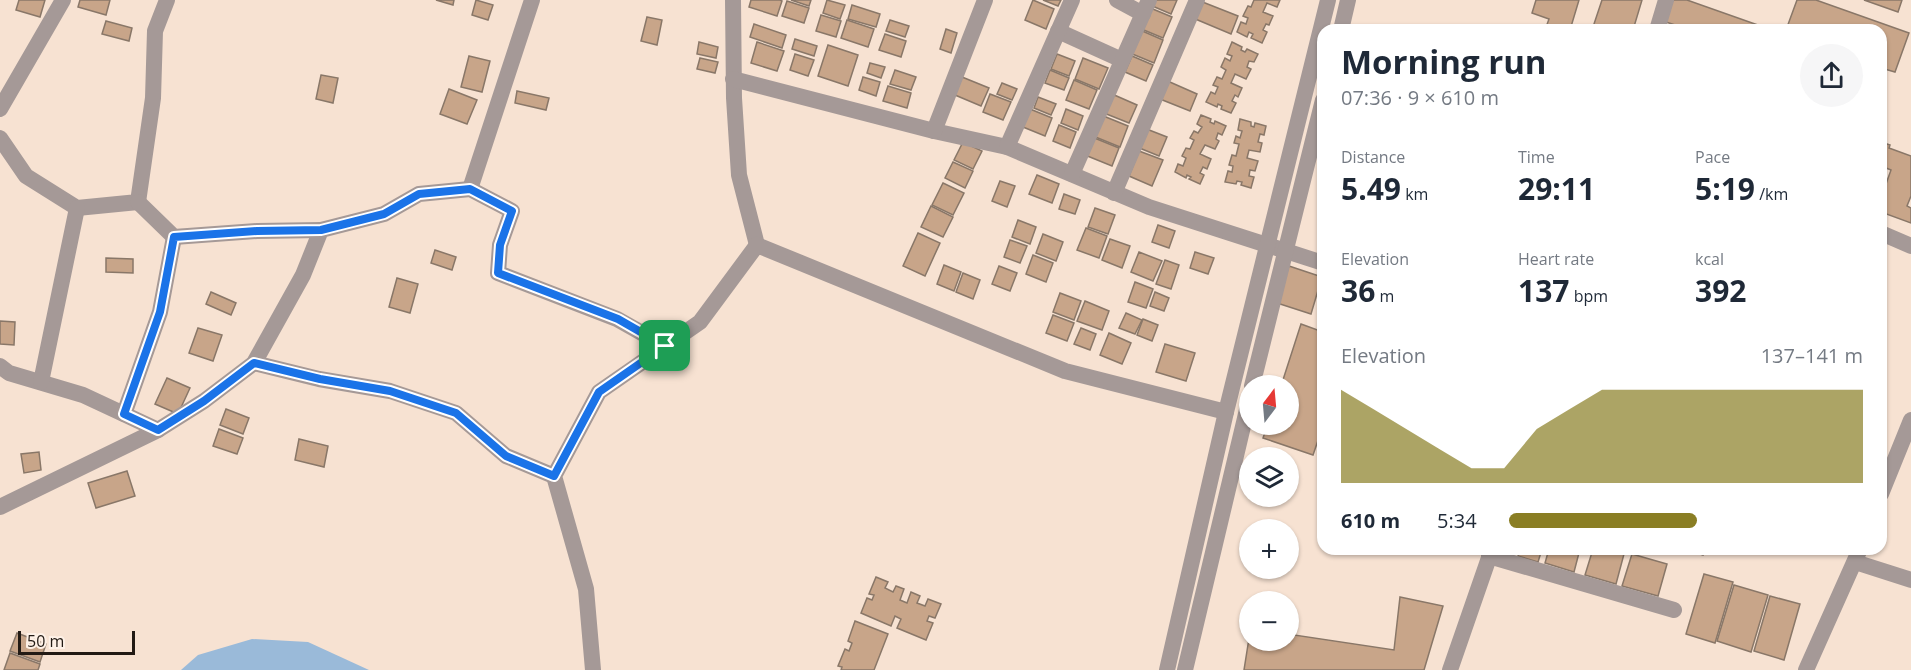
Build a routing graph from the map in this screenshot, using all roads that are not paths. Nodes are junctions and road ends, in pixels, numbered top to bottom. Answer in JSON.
{"nodes":[{"id":1,"x":63,"y":0,"type":"edge"},
{"id":2,"x":167,"y":0,"type":"edge"},
{"id":3,"x":532,"y":0,"type":"edge"},
{"id":4,"x":733,"y":0,"type":"edge"},
{"id":5,"x":985,"y":0,"type":"edge"},
{"id":6,"x":1072,"y":0,"type":"edge"},
{"id":7,"x":1117,"y":0,"type":"edge"},
{"id":8,"x":1197,"y":0,"type":"edge"},
{"id":9,"x":1328,"y":0,"type":"edge"},
{"id":10,"x":1348,"y":0,"type":"edge"},
{"id":11,"x":1666,"y":0,"type":"edge"},
{"id":12,"x":1146,"y":7,"type":"edge"},
{"id":13,"x":1322,"y":24,"type":"edge"},
{"id":14,"x":1342,"y":24,"type":"edge"},
{"id":15,"x":1659,"y":24,"type":"edge"},
{"id":16,"x":1058,"y":31,"type":"junction"},
{"id":17,"x":1317,"y":44,"type":"edge"},
{"id":18,"x":1122,"y":60,"type":"junction"},
{"id":19,"x":734,"y":79,"type":"junction"},
{"id":20,"x":0,"y":109,"type":"edge"},
{"id":21,"x":1317,"y":124,"type":"edge"},
{"id":22,"x":934,"y":131,"type":"junction"},
{"id":23,"x":0,"y":138,"type":"edge"},
{"id":24,"x":1007,"y":147,"type":"junction"},
{"id":25,"x":1072,"y":174,"type":"junction"},
{"id":26,"x":470,"y":189,"type":"junction"},
{"id":27,"x":1114,"y":193,"type":"junction"},
{"id":28,"x":138,"y":202,"type":"junction"},
{"id":29,"x":77,"y":208,"type":"junction"},
{"id":30,"x":321,"y":230,"type":"junction"},
{"id":31,"x":1887,"y":236,"type":"edge"},
{"id":32,"x":174,"y":237,"type":"junction"},
{"id":33,"x":757,"y":245,"type":"junction"},
{"id":34,"x":1267,"y":245,"type":"junction"},
{"id":35,"x":1911,"y":246,"type":"edge"},
{"id":36,"x":1285,"y":251,"type":"junction"},
{"id":37,"x":1317,"y":261,"type":"edge"},
{"id":38,"x":665,"y":346,"type":"junction"},
{"id":39,"x":254,"y":363,"type":"junction"},
{"id":40,"x":0,"y":366,"type":"edge"},
{"id":41,"x":1255,"y":375,"type":"edge"},
{"id":42,"x":41,"y":382,"type":"junction"},
{"id":43,"x":1226,"y":411,"type":"junction"},
{"id":44,"x":124,"y":414,"type":"junction"},
{"id":45,"x":1911,"y":420,"type":"edge"},
{"id":46,"x":158,"y":430,"type":"junction"},
{"id":47,"x":1241,"y":435,"type":"edge"},
{"id":48,"x":554,"y":476,"type":"junction"},
{"id":49,"x":1887,"y":479,"type":"edge"},
{"id":50,"x":0,"y":507,"type":"edge"},
{"id":51,"x":1490,"y":555,"type":"edge"},
{"id":52,"x":1500,"y":555,"type":"edge"},
{"id":53,"x":1858,"y":555,"type":"edge"},
{"id":54,"x":1911,"y":580,"type":"edge"},
{"id":55,"x":1674,"y":610,"type":"dead end"},
{"id":56,"x":593,"y":670,"type":"edge"},
{"id":57,"x":1167,"y":670,"type":"edge"},
{"id":58,"x":1185,"y":670,"type":"edge"},
{"id":59,"x":1450,"y":670,"type":"edge"},
{"id":60,"x":1806,"y":670,"type":"edge"}],
"edges":[{"from":1,"to":20,"type":"street"},
{"from":2,"to":28,"type":"street"},
{"from":3,"to":26,"type":"street"},
{"from":4,"to":19,"type":"street"},
{"from":5,"to":22,"type":"street"},
{"from":6,"to":16,"type":"street"},
{"from":7,"to":12,"type":"street"},
{"from":8,"to":27,"type":"street"},
{"from":9,"to":13,"type":"street"},
{"from":10,"to":14,"type":"street"},
{"from":11,"to":15,"type":"street"},
{"from":12,"to":18,"type":"street"},
{"from":16,"to":18,"type":"street"},
{"from":16,"to":24,"type":"street"},
{"from":17,"to":34,"type":"street"},
{"from":18,"to":25,"type":"street"},
{"from":19,"to":22,"type":"street"},
{"from":19,"to":33,"type":"street"},
{"from":21,"to":36,"type":"street"},
{"from":22,"to":24,"type":"street"},
{"from":23,"to":29,"type":"street"},
{"from":24,"to":25,"type":"street"},
{"from":25,"to":27,"type":"street"},
{"from":26,"to":30,"type":"street"},
{"from":26,"to":38,"type":"street"},
{"from":27,"to":34,"type":"street"},
{"from":28,"to":29,"type":"street"},
{"from":28,"to":32,"type":"street"},
{"from":29,"to":42,"type":"street"},
{"from":30,"to":32,"type":"street"},
{"from":30,"to":39,"type":"street"},
{"from":31,"to":35,"type":"street"},
{"from":32,"to":44,"type":"street"},
{"from":33,"to":38,"type":"street"},
{"from":33,"to":43,"type":"street"},
{"from":34,"to":36,"type":"street"},
{"from":34,"to":43,"type":"street"},
{"from":36,"to":37,"type":"street"},
{"from":36,"to":41,"type":"street"},
{"from":38,"to":48,"type":"street"},
{"from":39,"to":46,"type":"street"},
{"from":39,"to":48,"type":"street"},
{"from":40,"to":42,"type":"street"},
{"from":42,"to":44,"type":"street"},
{"from":43,"to":57,"type":"street"},
{"from":44,"to":46,"type":"street"},
{"from":45,"to":49,"type":"street"},
{"from":46,"to":50,"type":"street"},
{"from":47,"to":58,"type":"street"},
{"from":48,"to":56,"type":"street"},
{"from":51,"to":59,"type":"street"},
{"from":52,"to":55,"type":"street"},
{"from":53,"to":54,"type":"street"},
{"from":53,"to":60,"type":"street"}]}
